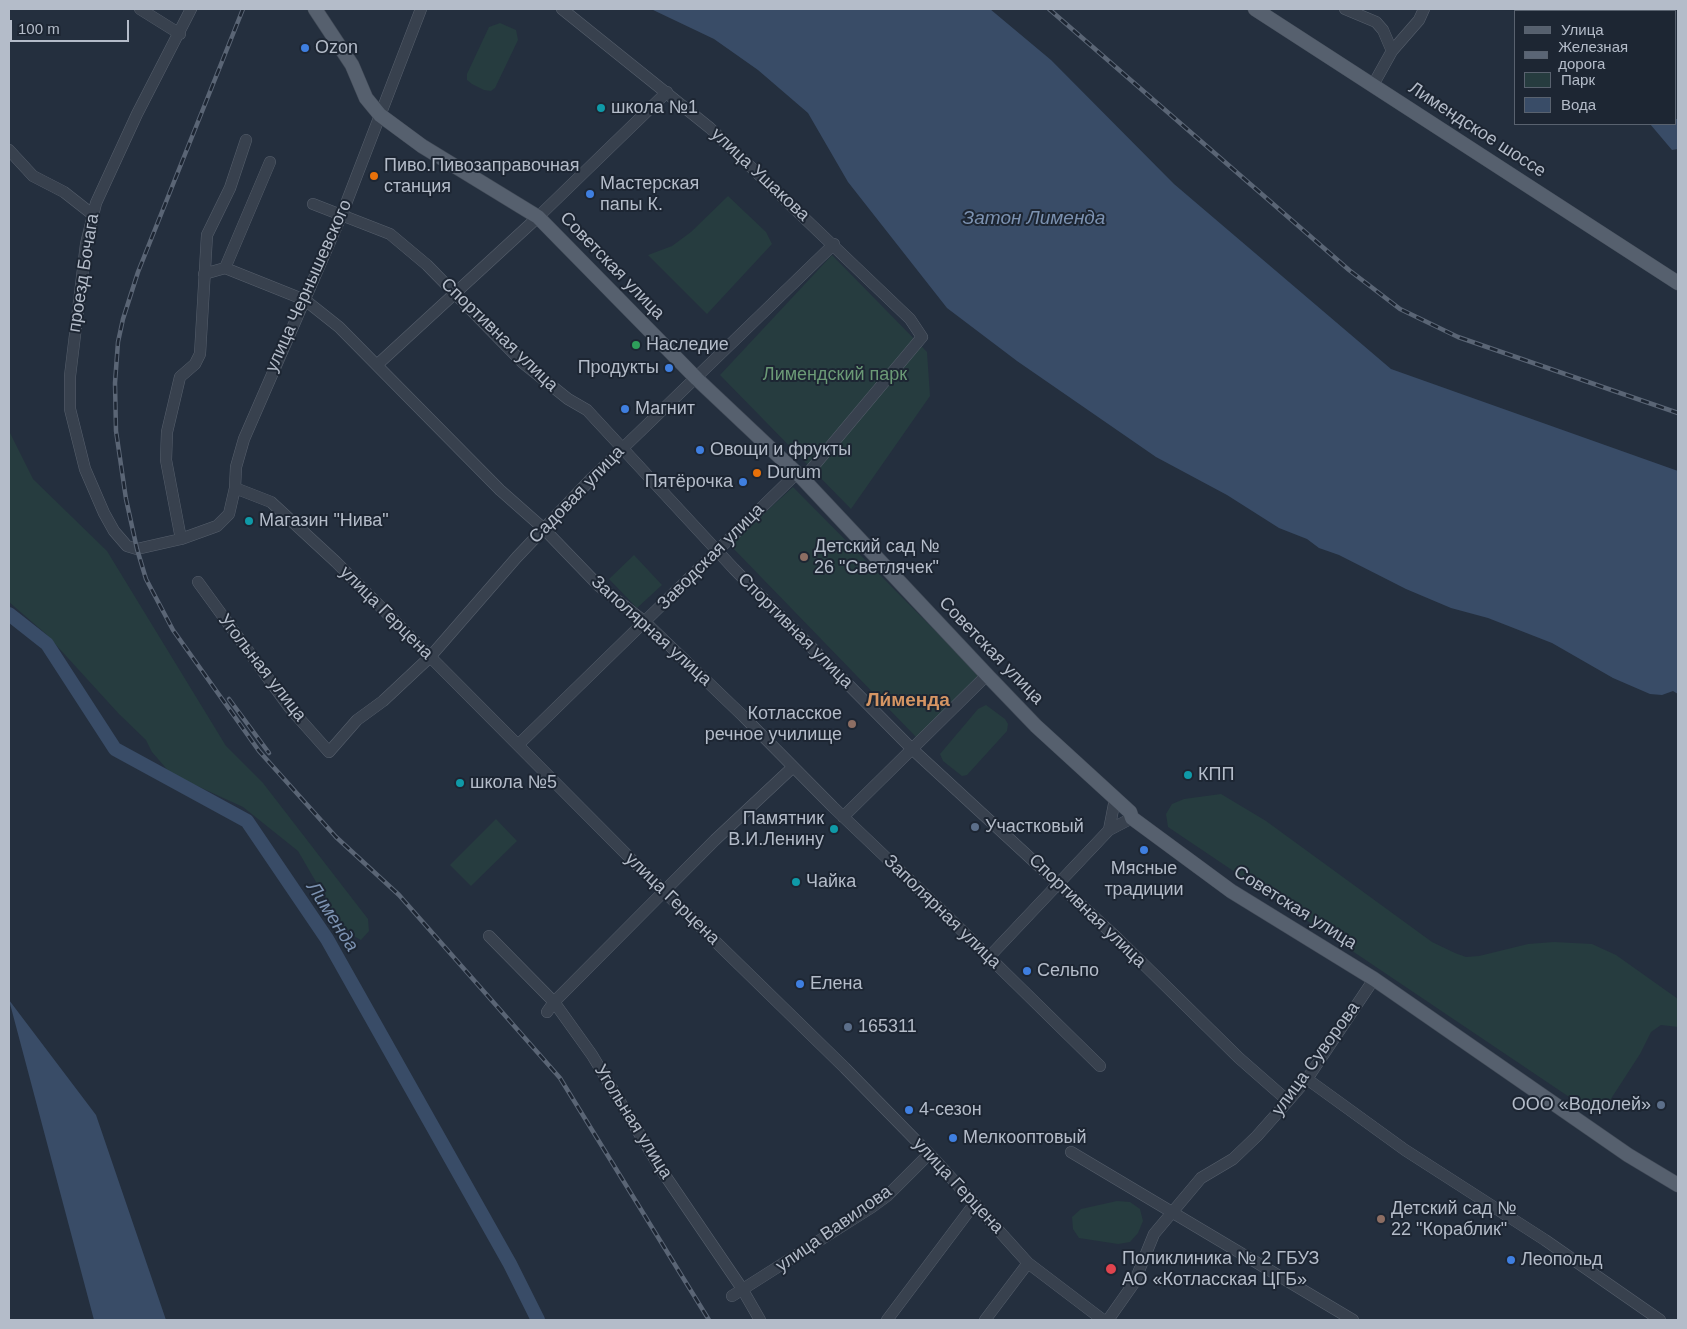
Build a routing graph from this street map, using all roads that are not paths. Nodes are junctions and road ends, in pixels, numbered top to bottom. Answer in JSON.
{"nodes":[{"id":1,"x":140,"y":9,"type":"edge"},
{"id":2,"x":191,"y":9,"type":"edge"},
{"id":3,"x":315,"y":9,"type":"edge"},
{"id":4,"x":421,"y":9,"type":"edge"},
{"id":5,"x":562,"y":9,"type":"edge"},
{"id":6,"x":1255,"y":9,"type":"edge"},
{"id":7,"x":1345,"y":9,"type":"edge"},
{"id":8,"x":1424,"y":9,"type":"edge"},
{"id":9,"x":180,"y":34,"type":"junction"},
{"id":10,"x":1392,"y":51,"type":"junction"},
{"id":11,"x":1373,"y":85,"type":"junction"},
{"id":12,"x":667,"y":92,"type":"junction"},
{"id":13,"x":380,"y":115,"type":"junction"},
{"id":14,"x":246,"y":140,"type":"dead end"},
{"id":15,"x":9,"y":150,"type":"edge"},
{"id":16,"x":270,"y":162,"type":"dead end"},
{"id":17,"x":313,"y":204,"type":"dead end"},
{"id":18,"x":92,"y":214,"type":"junction"},
{"id":19,"x":342,"y":214,"type":"junction"},
{"id":20,"x":538,"y":217,"type":"junction"},
{"id":21,"x":834,"y":244,"type":"junction"},
{"id":22,"x":225,"y":268,"type":"junction"},
{"id":23,"x":204,"y":274,"type":"junction"},
{"id":24,"x":1678,"y":283,"type":"edge"},
{"id":25,"x":456,"y":294,"type":"junction"},
{"id":26,"x":305,"y":300,"type":"junction"},
{"id":27,"x":922,"y":337,"type":"joint"},
{"id":28,"x":378,"y":364,"type":"junction"},
{"id":29,"x":697,"y":379,"type":"junction"},
{"id":30,"x":621,"y":449,"type":"junction"},
{"id":31,"x":800,"y":476,"type":"junction"},
{"id":32,"x":235,"y":488,"type":"junction"},
{"id":33,"x":543,"y":528,"type":"junction"},
{"id":34,"x":181,"y":539,"type":"junction"},
{"id":35,"x":716,"y":549,"type":"junction"},
{"id":36,"x":198,"y":582,"type":"dead end"},
{"id":37,"x":645,"y":622,"type":"junction"},
{"id":38,"x":430,"y":657,"type":"junction"},
{"id":39,"x":987,"y":675,"type":"junction"},
{"id":40,"x":518,"y":745,"type":"junction"},
{"id":41,"x":911,"y":748,"type":"junction"},
{"id":42,"x":328,"y":752,"type":"joint"},
{"id":43,"x":793,"y":767,"type":"junction"},
{"id":44,"x":1114,"y":799,"type":"junction"},
{"id":45,"x":843,"y":817,"type":"junction"},
{"id":46,"x":1132,"y":818,"type":"junction"},
{"id":47,"x":1109,"y":830,"type":"junction"},
{"id":48,"x":1059,"y":884,"type":"junction"},
{"id":49,"x":665,"y":892,"type":"junction"},
{"id":50,"x":489,"y":936,"type":"dead end"},
{"id":51,"x":989,"y":957,"type":"junction"},
{"id":52,"x":1374,"y":979,"type":"junction"},
{"id":53,"x":550,"y":1007,"type":"junction"},
{"id":54,"x":1100,"y":1066,"type":"dead end"},
{"id":55,"x":1306,"y":1079,"type":"junction"},
{"id":56,"x":1288,"y":1101,"type":"junction"},
{"id":57,"x":1071,"y":1152,"type":"dead end"},
{"id":58,"x":930,"y":1154,"type":"junction"},
{"id":59,"x":1662,"y":1178,"type":"junction"},
{"id":60,"x":1678,"y":1185,"type":"edge"},
{"id":61,"x":1678,"y":1191,"type":"edge"},
{"id":62,"x":975,"y":1204,"type":"junction"},
{"id":63,"x":1172,"y":1212,"type":"junction"},
{"id":64,"x":1028,"y":1263,"type":"junction"},
{"id":65,"x":743,"y":1290,"type":"junction"},
{"id":66,"x":732,"y":1296,"type":"dead end"},
{"id":67,"x":760,"y":1320,"type":"edge"},
{"id":68,"x":887,"y":1320,"type":"edge"},
{"id":69,"x":984,"y":1320,"type":"edge"},
{"id":70,"x":1103,"y":1320,"type":"edge"},
{"id":71,"x":1108,"y":1320,"type":"edge"},
{"id":72,"x":1353,"y":1320,"type":"edge"},
{"id":73,"x":1660,"y":1320,"type":"edge"}],
"edges":[{"from":1,"to":9,"type":"street"},
{"from":2,"to":9,"type":"street","name":"проезд Бочага"},
{"from":3,"to":13,"type":"main road","name":"Советская улица"},
{"from":4,"to":13,"type":"street","name":"улица Чернышевского"},
{"from":5,"to":12,"type":"street","name":"улица Ушакова"},
{"from":6,"to":11,"type":"main road","name":"Лимендское шоссе"},
{"from":7,"to":10,"type":"street"},
{"from":8,"to":10,"type":"street"},
{"from":9,"to":18,"type":"street","name":"проезд Бочага"},
{"from":10,"to":11,"type":"street"},
{"from":11,"to":24,"type":"main road","name":"Лимендское шоссе"},
{"from":12,"to":20,"type":"street"},
{"from":12,"to":21,"type":"street","name":"улица Ушакова"},
{"from":13,"to":19,"type":"street","name":"улица Чернышевского"},
{"from":13,"to":20,"type":"main road","name":"Советская улица"},
{"from":14,"to":23,"type":"street"},
{"from":15,"to":18,"type":"street"},
{"from":16,"to":22,"type":"street"},
{"from":17,"to":19,"type":"street","name":"Спортивная улица"},
{"from":18,"to":34,"type":"street","name":"проезд Бочага"},
{"from":19,"to":25,"type":"street","name":"Спортивная улица"},
{"from":19,"to":26,"type":"street","name":"улица Чернышевского"},
{"from":20,"to":25,"type":"street"},
{"from":20,"to":29,"type":"main road","name":"Советская улица"},
{"from":21,"to":27,"type":"street","name":"улица Ушакова"},
{"from":21,"to":29,"type":"street","name":"Садовая улица"},
{"from":22,"to":23,"type":"street"},
{"from":22,"to":26,"type":"street","name":"Заполярная улица"},
{"from":23,"to":34,"type":"street"},
{"from":25,"to":28,"type":"street"},
{"from":25,"to":30,"type":"street","name":"Спортивная улица"},
{"from":26,"to":28,"type":"street","name":"Заполярная улица"},
{"from":26,"to":32,"type":"street","name":"улица Чернышевского"},
{"from":27,"to":31,"type":"street","name":"Заводская улица"},
{"from":28,"to":33,"type":"street","name":"Заполярная улица"},
{"from":29,"to":30,"type":"street","name":"Садовая улица"},
{"from":29,"to":31,"type":"main road","name":"Советская улица"},
{"from":30,"to":33,"type":"street","name":"Садовая улица"},
{"from":30,"to":35,"type":"street","name":"Спортивная улица"},
{"from":31,"to":35,"type":"street","name":"Заводская улица"},
{"from":31,"to":39,"type":"main road","name":"Советская улица"},
{"from":32,"to":34,"type":"street","name":"улица Чернышевского"},
{"from":32,"to":38,"type":"street","name":"улица Герцена"},
{"from":33,"to":37,"type":"street","name":"Заполярная улица"},
{"from":33,"to":38,"type":"street","name":"Садовая улица"},
{"from":35,"to":37,"type":"street","name":"Заводская улица"},
{"from":35,"to":41,"type":"street","name":"Спортивная улица"},
{"from":36,"to":42,"type":"street","name":"Угольная улица"},
{"from":37,"to":40,"type":"street","name":"Заводская улица"},
{"from":37,"to":43,"type":"street","name":"Заполярная улица"},
{"from":38,"to":40,"type":"street","name":"улица Герцена"},
{"from":38,"to":42,"type":"street","name":"Садовая улица"},
{"from":39,"to":41,"type":"street"},
{"from":39,"to":44,"type":"main road","name":"Советская улица"},
{"from":40,"to":49,"type":"street","name":"улица Герцена"},
{"from":41,"to":45,"type":"street"},
{"from":41,"to":48,"type":"street","name":"Спортивная улица"},
{"from":43,"to":45,"type":"street","name":"Заполярная улица"},
{"from":43,"to":49,"type":"street"},
{"from":44,"to":46,"type":"main road","name":"Советская улица"},
{"from":44,"to":47,"type":"street"},
{"from":45,"to":51,"type":"street","name":"Заполярная улица"},
{"from":46,"to":47,"type":"street"},
{"from":46,"to":52,"type":"main road","name":"Советская улица"},
{"from":47,"to":48,"type":"street"},
{"from":48,"to":51,"type":"street"},
{"from":48,"to":56,"type":"street","name":"Спортивная улица"},
{"from":49,"to":53,"type":"street"},
{"from":49,"to":58,"type":"street","name":"улица Герцена"},
{"from":50,"to":53,"type":"street","name":"Угольная улица"},
{"from":51,"to":54,"type":"street","name":"Заполярная улица"},
{"from":52,"to":55,"type":"street","name":"улица Суворова"},
{"from":52,"to":59,"type":"main road","name":"Советская улица"},
{"from":53,"to":65,"type":"street","name":"Угольная улица"},
{"from":55,"to":56,"type":"street","name":"улица Суворова"},
{"from":55,"to":73,"type":"street"},
{"from":56,"to":63,"type":"street","name":"улица Суворова"},
{"from":57,"to":63,"type":"street"},
{"from":58,"to":62,"type":"street","name":"улица Герцена"},
{"from":58,"to":65,"type":"street","name":"улица Вавилова"},
{"from":59,"to":60,"type":"main road"},
{"from":59,"to":61,"type":"street","name":"Советская улица"},
{"from":62,"to":64,"type":"street","name":"улица Герцена"},
{"from":62,"to":68,"type":"street"},
{"from":63,"to":71,"type":"street","name":"улица Суворова"},
{"from":63,"to":72,"type":"street"},
{"from":64,"to":69,"type":"street"},
{"from":64,"to":70,"type":"street","name":"улица Герцена"},
{"from":65,"to":66,"type":"street","name":"улица Вавилова"},
{"from":65,"to":67,"type":"street","name":"Угольная улица"}]}
